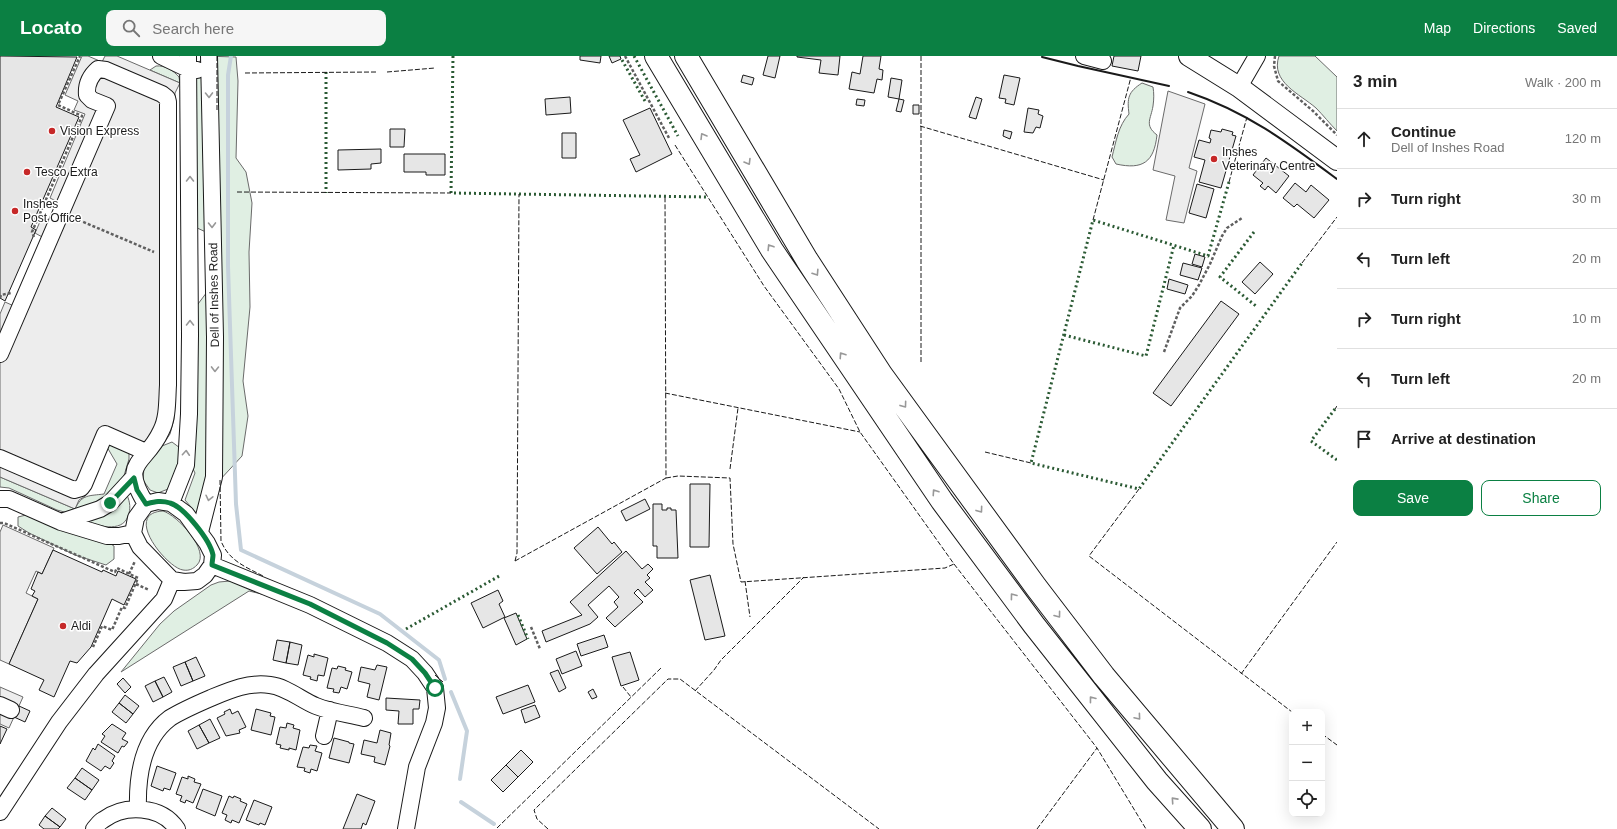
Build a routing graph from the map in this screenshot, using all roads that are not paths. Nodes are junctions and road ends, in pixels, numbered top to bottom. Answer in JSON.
{"nodes":[{"id":1,"x":162,"y":56,"type":"edge"},
{"id":2,"x":656,"y":56,"type":"edge"},
{"id":3,"x":686,"y":56,"type":"edge"},
{"id":4,"x":698,"y":56,"type":"edge"},
{"id":5,"x":1084,"y":56,"type":"edge"},
{"id":6,"x":1189,"y":56,"type":"edge"},
{"id":7,"x":1257,"y":56,"type":"edge"},
{"id":8,"x":1103,"y":61,"type":"dead end"},
{"id":9,"x":188,"y":62,"type":"edge"},
{"id":10,"x":209,"y":63,"type":"edge"},
{"id":11,"x":1239,"y":86,"type":"junction"},
{"id":12,"x":716,"y":108,"type":"junction"},
{"id":13,"x":1337,"y":160,"type":"edge"},
{"id":14,"x":0,"y":354,"type":"edge"},
{"id":15,"x":146,"y":452,"type":"junction"},
{"id":16,"x":0,"y":458,"type":"edge"},
{"id":17,"x":134,"y":478,"type":"junction"},
{"id":18,"x":0,"y":499,"type":"edge"},
{"id":19,"x":171,"y":503,"type":"junction"},
{"id":20,"x":146,"y":504,"type":"junction"},
{"id":21,"x":61,"y":522,"type":"junction"},
{"id":22,"x":200,"y":532,"type":"junction"},
{"id":23,"x":133,"y":533,"type":"junction"},
{"id":24,"x":212,"y":565,"type":"junction"},
{"id":25,"x":172,"y":580,"type":"junction"},
{"id":26,"x":330,"y":710,"type":"junction"},
{"id":27,"x":364,"y":718,"type":"dead end"},
{"id":28,"x":324,"y":736,"type":"dead end"},
{"id":29,"x":138,"y":809,"type":"junction"},
{"id":30,"x":0,"y":812,"type":"edge"},
{"id":31,"x":94,"y":829,"type":"edge"},
{"id":32,"x":177,"y":829,"type":"edge"},
{"id":33,"x":406,"y":829,"type":"edge"},
{"id":34,"x":1200,"y":829,"type":"edge"},
{"id":35,"x":1233,"y":829,"type":"edge"}],
"edges":[{"from":1,"to":9,"type":"street"},
{"from":34,"to":2,"type":"highway","one_way":true},
{"from":3,"to":12,"type":"highway"},
{"from":4,"to":12,"type":"highway"},
{"from":5,"to":8,"type":"street"},
{"from":6,"to":11,"type":"main road"},
{"from":7,"to":11,"type":"street"},
{"from":9,"to":10,"type":"street"},
{"from":19,"to":9,"type":"street","name":"Dell of Inshes Road","one_way":true},
{"from":10,"to":22,"type":"street","name":"Dell of Inshes Road","one_way":true},
{"from":11,"to":13,"type":"main road"},
{"from":12,"to":35,"type":"highway","one_way":true},
{"from":14,"to":15,"type":"street"},
{"from":15,"to":16,"type":"street"},
{"from":15,"to":17,"type":"street"},
{"from":17,"to":20,"type":"street"},
{"from":17,"to":21,"type":"street"},
{"from":18,"to":21,"type":"street"},
{"from":19,"to":20,"type":"street"},
{"from":19,"to":22,"type":"street"},
{"from":20,"to":23,"type":"street"},
{"from":21,"to":23,"type":"street"},
{"from":22,"to":24,"type":"street"},
{"from":23,"to":25,"type":"street"},
{"from":24,"to":25,"type":"street"},
{"from":24,"to":33,"type":"street"},
{"from":25,"to":30,"type":"street"},
{"from":26,"to":27,"type":"street"},
{"from":26,"to":28,"type":"street"},
{"from":26,"to":29,"type":"street"},
{"from":29,"to":31,"type":"street"},
{"from":29,"to":32,"type":"street"}]}
